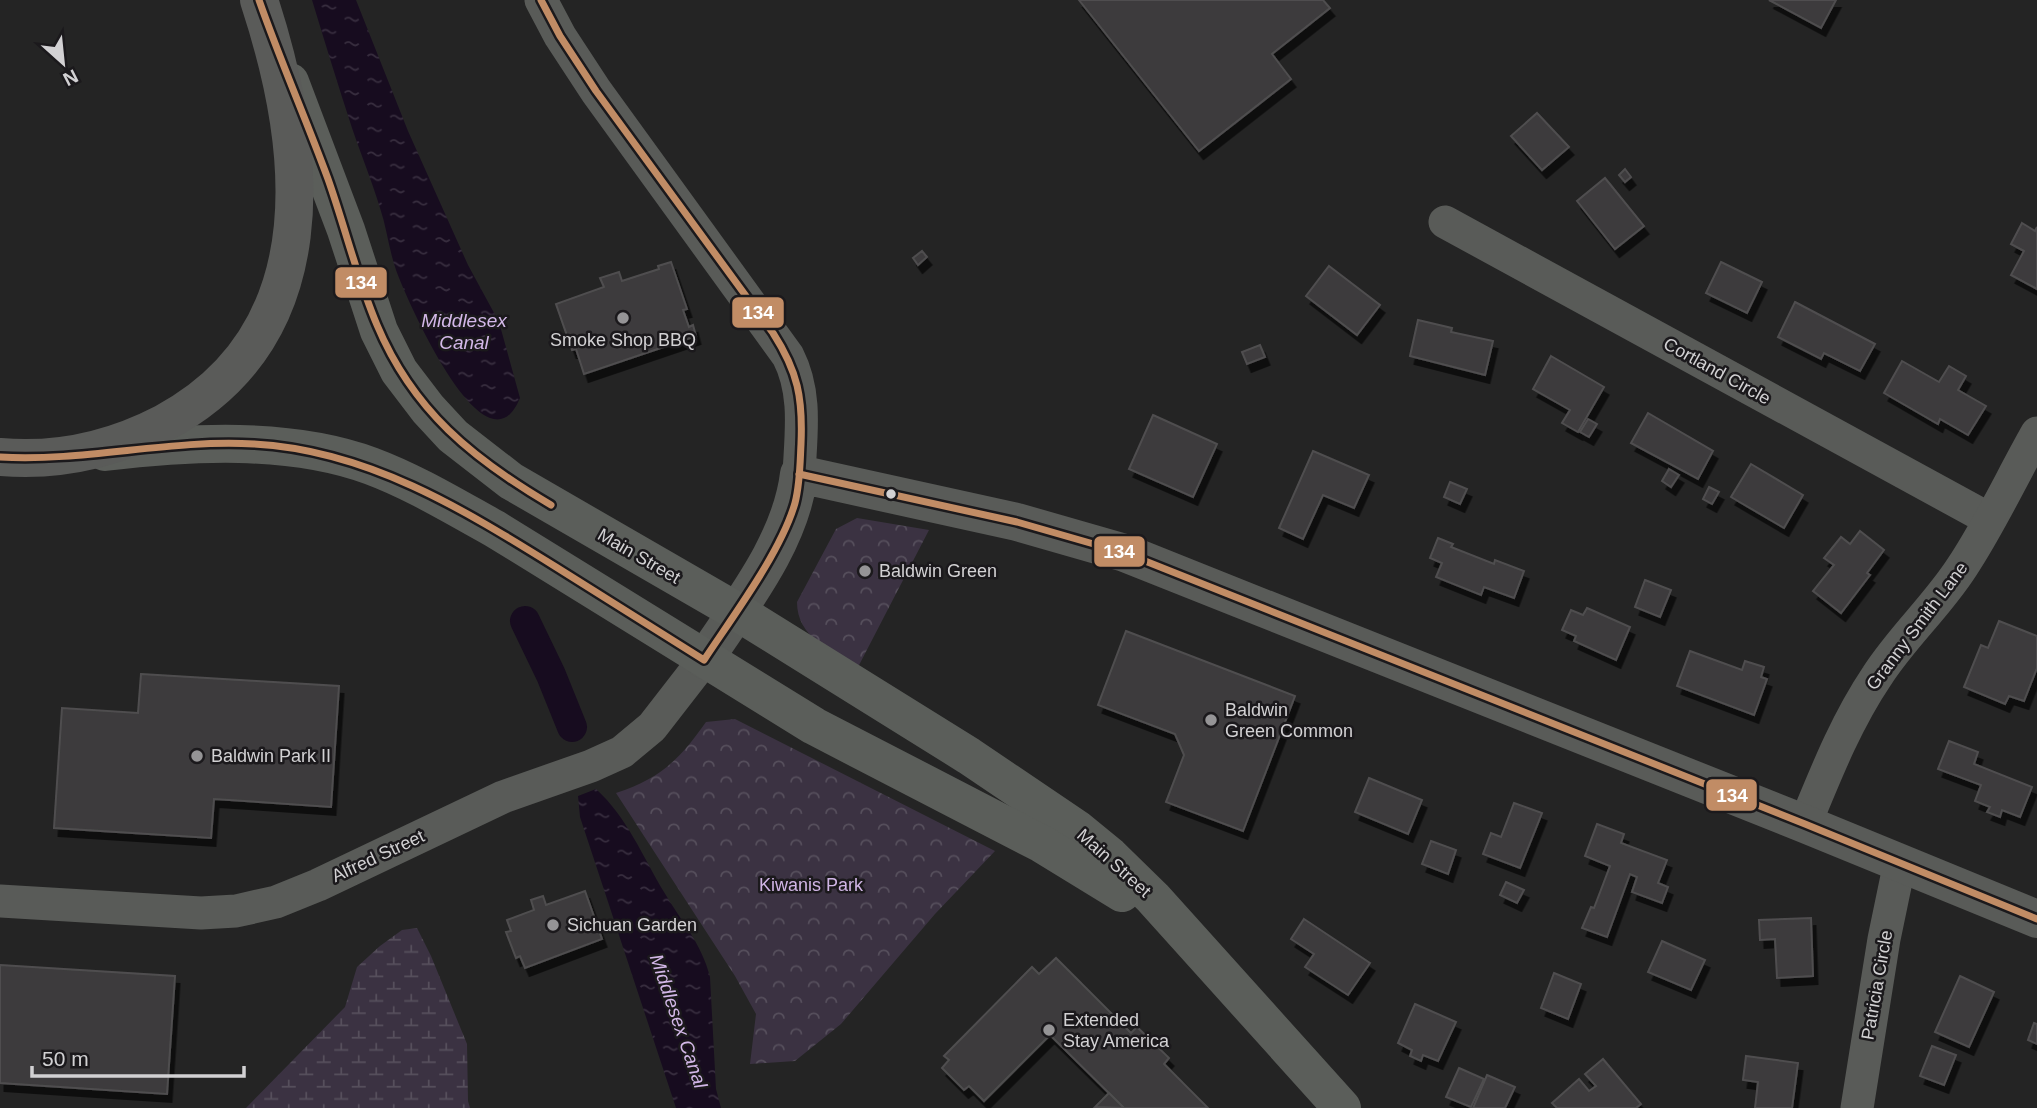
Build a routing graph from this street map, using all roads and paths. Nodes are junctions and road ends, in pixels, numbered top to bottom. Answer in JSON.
{"nodes":[{"id":1,"x":541,"y":0,"type":"edge"},
{"id":2,"x":264,"y":17,"type":"edge"},
{"id":3,"x":1445,"y":222,"type":"dead end"},
{"id":4,"x":2037,"y":433,"type":"edge"},
{"id":5,"x":76,"y":455,"type":"junction"},
{"id":6,"x":0,"y":457,"type":"edge"},
{"id":7,"x":799,"y":474,"type":"junction"},
{"id":8,"x":1989,"y":519,"type":"junction"},
{"id":9,"x":736,"y":611,"type":"junction"},
{"id":10,"x":704,"y":660,"type":"junction"},
{"id":11,"x":1805,"y":824,"type":"junction"},
{"id":12,"x":1900,"y":862,"type":"junction"},
{"id":13,"x":0,"y":901,"type":"edge"},
{"id":14,"x":2037,"y":919,"type":"edge"},
{"id":15,"x":1185,"y":935,"type":"junction"},
{"id":16,"x":1342,"y":1108,"type":"edge"},
{"id":17,"x":1857,"y":1108,"type":"edge"}],
"edges":[{"from":1,"to":7,"type":"street"},
{"from":2,"to":5,"type":"main road"},
{"from":2,"to":9,"type":"main road","name":"Main Street"},
{"from":3,"to":8,"type":"street","name":"Cortland Circle"},
{"from":4,"to":8,"type":"street","name":"Granny Smith Lane"},
{"from":5,"to":6,"type":"main road"},
{"from":5,"to":10,"type":"main road","name":"Main Street"},
{"from":7,"to":9,"type":"street"},
{"from":7,"to":11,"type":"street"},
{"from":8,"to":11,"type":"street","name":"Granny Smith Lane"},
{"from":9,"to":10,"type":"street"},
{"from":9,"to":15,"type":"main road","name":"Main Street"},
{"from":10,"to":13,"type":"street","name":"Alfred Street"},
{"from":10,"to":15,"type":"main road","name":"Main Street"},
{"from":11,"to":12,"type":"street"},
{"from":12,"to":14,"type":"street"},
{"from":12,"to":17,"type":"street","name":"Patricia Circle"},
{"from":15,"to":16,"type":"main road","name":"Main Street"}]}
